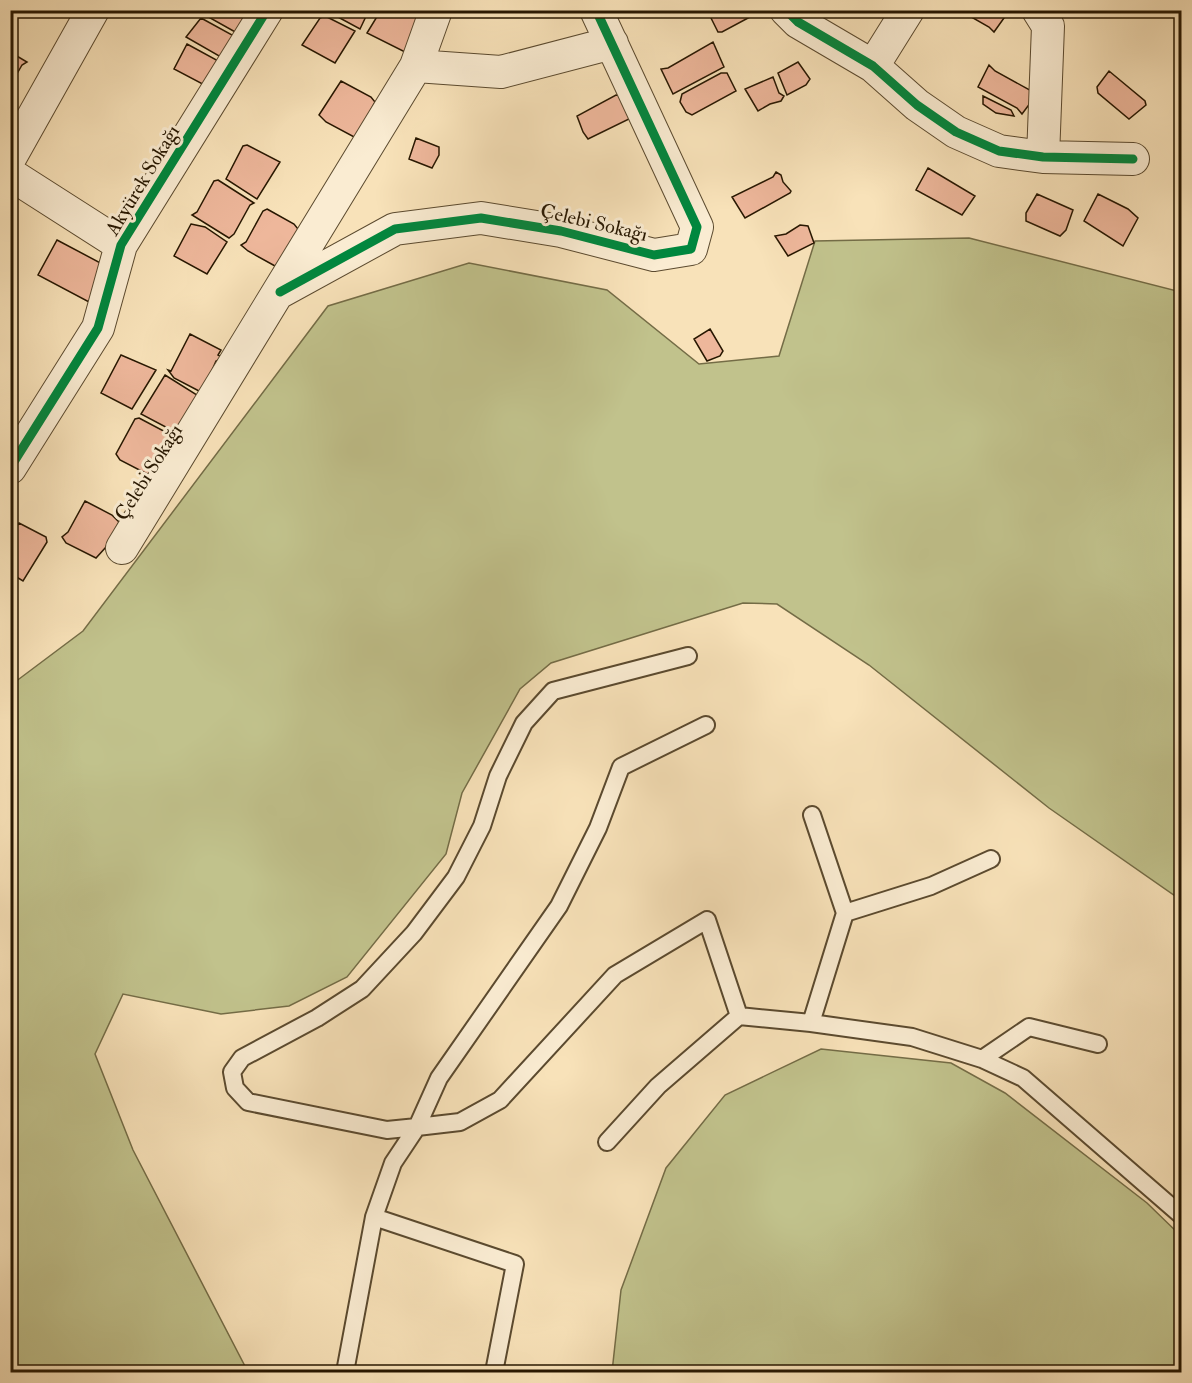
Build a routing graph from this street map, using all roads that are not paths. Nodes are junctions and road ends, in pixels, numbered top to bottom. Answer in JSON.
{"nodes":[{"id":1,"x":93,"y":10,"type":"edge"},
{"id":2,"x":267,"y":10,"type":"edge"},
{"id":3,"x":436,"y":10,"type":"edge"},
{"id":4,"x":596,"y":10,"type":"edge"},
{"id":5,"x":786,"y":10,"type":"edge"},
{"id":6,"x":908,"y":10,"type":"edge"},
{"id":7,"x":1038,"y":10,"type":"edge"},
{"id":8,"x":612,"y":43,"type":"junction"},
{"id":9,"x":416,"y":66,"type":"junction"},
{"id":10,"x":873,"y":66,"type":"junction"},
{"id":11,"x":1043,"y":157,"type":"junction"},
{"id":12,"x":10,"y":158,"type":"edge"},
{"id":13,"x":1133,"y":159,"type":"dead end"},
{"id":14,"x":10,"y":174,"type":"edge"},
{"id":15,"x":122,"y":245,"type":"junction"},
{"id":16,"x":280,"y":291,"type":"junction"},
{"id":17,"x":10,"y":468,"type":"edge"},
{"id":18,"x":122,"y":548,"type":"dead end"},
{"id":19,"x":688,"y":656,"type":"dead end"},
{"id":20,"x":706,"y":725,"type":"dead end"},
{"id":21,"x":812,"y":815,"type":"dead end"},
{"id":22,"x":991,"y":859,"type":"dead end"},
{"id":23,"x":845,"y":913,"type":"junction"},
{"id":24,"x":739,"y":1016,"type":"junction"},
{"id":25,"x":811,"y":1023,"type":"junction"},
{"id":26,"x":1098,"y":1044,"type":"dead end"},
{"id":27,"x":982,"y":1059,"type":"junction"},
{"id":28,"x":417,"y":1127,"type":"junction"},
{"id":29,"x":607,"y":1142,"type":"dead end"},
{"id":30,"x":1182,"y":1216,"type":"edge"},
{"id":31,"x":374,"y":1217,"type":"junction"},
{"id":32,"x":345,"y":1372,"type":"edge"},
{"id":33,"x":494,"y":1372,"type":"edge"}],
"edges":[{"from":1,"to":12,"type":"street"},
{"from":2,"to":15,"type":"street","name":"Akyürek Sokağı"},
{"from":3,"to":9,"type":"street","name":"Çelebi Sokağı"},
{"from":4,"to":8,"type":"street","name":"Çelebi Sokağı"},
{"from":5,"to":10,"type":"street"},
{"from":6,"to":10,"type":"street"},
{"from":7,"to":11,"type":"street"},
{"from":8,"to":9,"type":"street"},
{"from":8,"to":16,"type":"street","name":"Çelebi Sokağı"},
{"from":9,"to":16,"type":"street","name":"Çelebi Sokağı"},
{"from":10,"to":11,"type":"street"},
{"from":11,"to":13,"type":"street"},
{"from":14,"to":15,"type":"street"},
{"from":15,"to":17,"type":"street","name":"Akyürek Sokağı"},
{"from":16,"to":18,"type":"street","name":"Çelebi Sokağı"},
{"from":19,"to":28,"type":"lane"},
{"from":20,"to":28,"type":"lane"},
{"from":21,"to":23,"type":"lane"},
{"from":22,"to":23,"type":"lane"},
{"from":23,"to":25,"type":"lane"},
{"from":24,"to":25,"type":"lane"},
{"from":24,"to":28,"type":"lane"},
{"from":24,"to":29,"type":"lane"},
{"from":25,"to":27,"type":"lane"},
{"from":26,"to":27,"type":"lane"},
{"from":27,"to":30,"type":"lane"},
{"from":28,"to":31,"type":"lane"},
{"from":31,"to":32,"type":"lane"},
{"from":31,"to":33,"type":"lane"}]}
